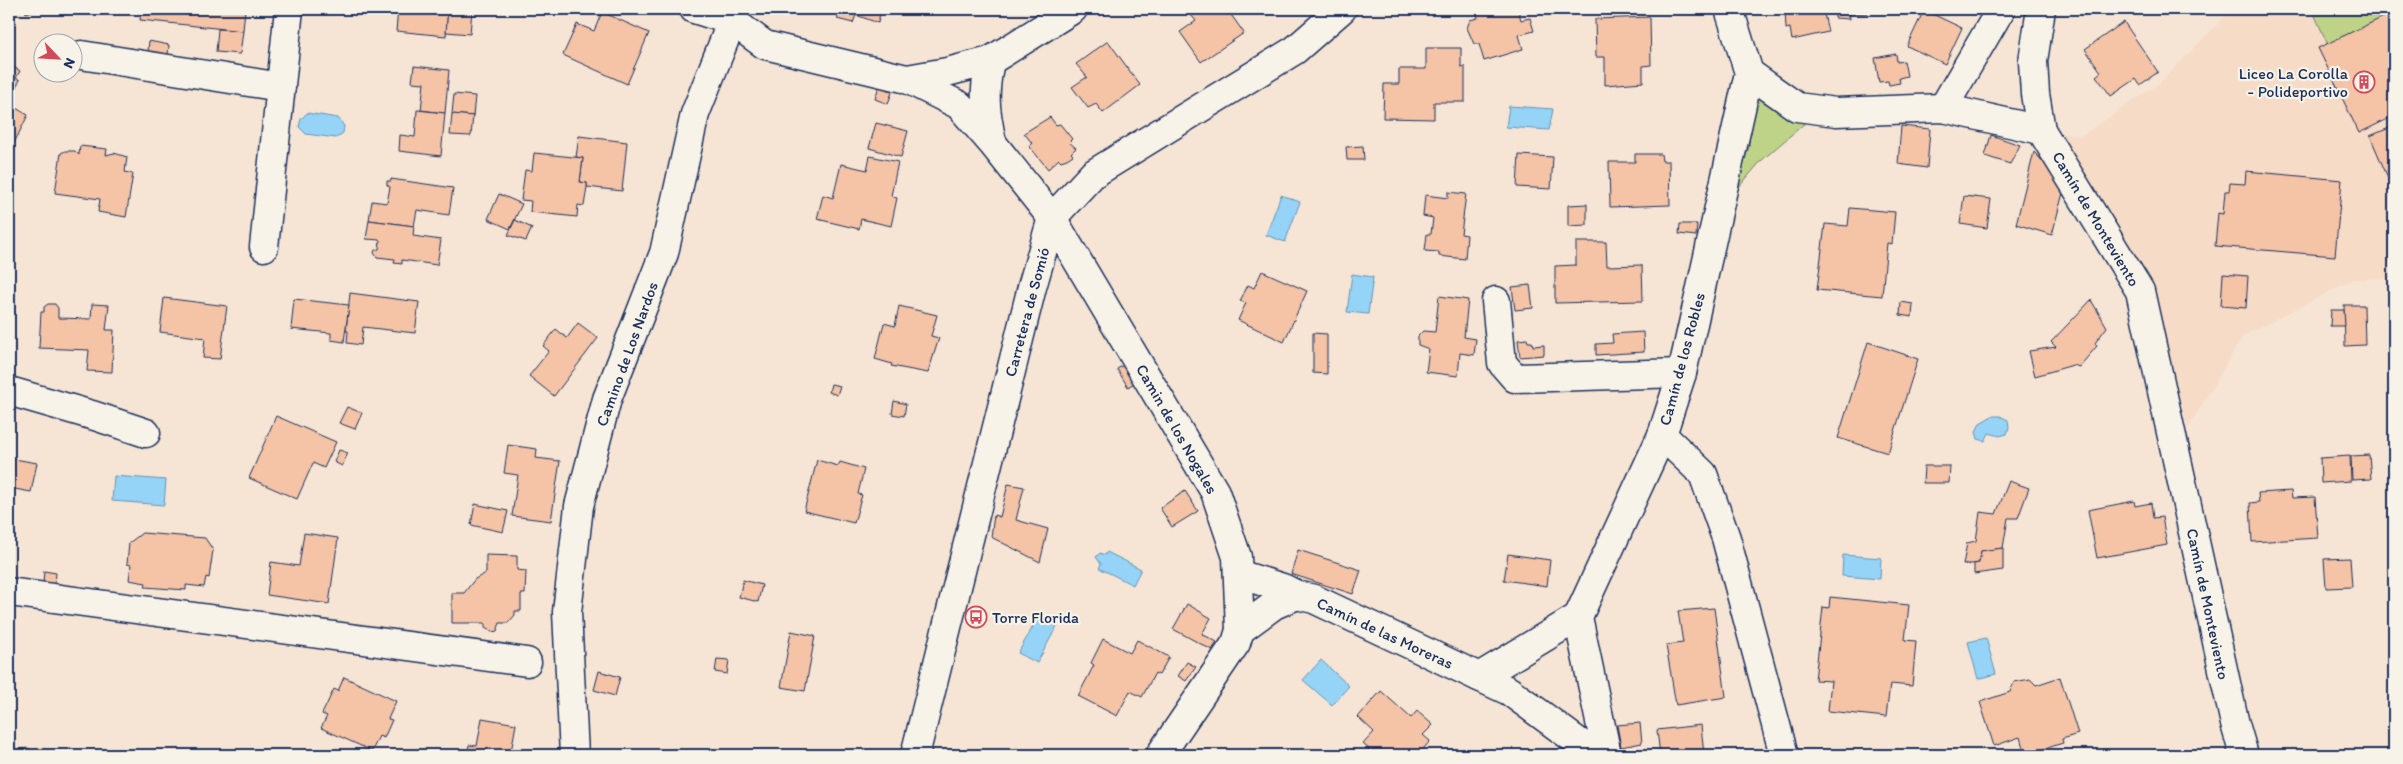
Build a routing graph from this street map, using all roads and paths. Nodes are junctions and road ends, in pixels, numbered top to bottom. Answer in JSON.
{"nodes":[{"id":1,"x":290,"y":9,"type":"edge"},
{"id":2,"x":694,"y":9,"type":"edge"},
{"id":3,"x":1073,"y":9,"type":"edge"},
{"id":4,"x":1342,"y":9,"type":"edge"},
{"id":5,"x":1730,"y":9,"type":"edge"},
{"id":6,"x":2001,"y":9,"type":"edge"},
{"id":7,"x":2041,"y":9,"type":"edge"},
{"id":8,"x":732,"y":15,"type":"edge"},
{"id":9,"x":82,"y":55,"type":"edge"},
{"id":10,"x":990,"y":61,"type":"junction"},
{"id":11,"x":1749,"y":73,"type":"junction"},
{"id":12,"x":907,"y":79,"type":"junction"},
{"id":13,"x":281,"y":88,"type":"junction"},
{"id":14,"x":1944,"y":108,"type":"junction"},
{"id":15,"x":2041,"y":130,"type":"junction"},
{"id":16,"x":993,"y":144,"type":"junction"},
{"id":17,"x":1052,"y":218,"type":"junction"},
{"id":18,"x":264,"y":247,"type":"dead end"},
{"id":19,"x":1496,"y":302,"type":"dead end"},
{"id":20,"x":1682,"y":373,"type":"junction"},
{"id":21,"x":9,"y":392,"type":"edge"},
{"id":22,"x":146,"y":433,"type":"dead end"},
{"id":23,"x":1662,"y":435,"type":"junction"},
{"id":24,"x":1238,"y":574,"type":"junction"},
{"id":25,"x":9,"y":592,"type":"edge"},
{"id":26,"x":1297,"y":595,"type":"junction"},
{"id":27,"x":1578,"y":617,"type":"junction"},
{"id":28,"x":1240,"y":630,"type":"junction"},
{"id":29,"x":527,"y":662,"type":"dead end"},
{"id":30,"x":1479,"y":677,"type":"junction"},
{"id":31,"x":574,"y":755,"type":"edge"},
{"id":32,"x":915,"y":755,"type":"edge"},
{"id":33,"x":1160,"y":755,"type":"edge"},
{"id":34,"x":1602,"y":755,"type":"edge"},
{"id":35,"x":1607,"y":755,"type":"edge"},
{"id":36,"x":1784,"y":755,"type":"edge"},
{"id":37,"x":2244,"y":755,"type":"edge"}],
"edges":[{"from":1,"to":13,"type":"street"},
{"from":2,"to":8,"type":"street"},
{"from":3,"to":10,"type":"street"},
{"from":4,"to":17,"type":"street","name":"Carretera de Somió"},
{"from":5,"to":11,"type":"street","name":"Camín de los Robles"},
{"from":6,"to":14,"type":"street"},
{"from":7,"to":15,"type":"street"},
{"from":8,"to":12,"type":"street"},
{"from":8,"to":31,"type":"street","name":"Camino de Los Nardos"},
{"from":9,"to":13,"type":"street"},
{"from":10,"to":12,"type":"street"},
{"from":10,"to":16,"type":"street"},
{"from":11,"to":14,"type":"street"},
{"from":11,"to":20,"type":"street","name":"Camín de los Robles"},
{"from":12,"to":16,"type":"street","name":"Camin de los Nogales"},
{"from":13,"to":18,"type":"street"},
{"from":14,"to":15,"type":"street"},
{"from":15,"to":37,"type":"street","name":"Camín de Monteviento"},
{"from":16,"to":17,"type":"street","name":"Camin de los Nogales"},
{"from":17,"to":24,"type":"street","name":"Camin de los Nogales"},
{"from":17,"to":32,"type":"street","name":"Carretera de Somió"},
{"from":19,"to":20,"type":"street"},
{"from":20,"to":23,"type":"street","name":"Camín de los Robles"},
{"from":21,"to":22,"type":"street"},
{"from":23,"to":27,"type":"street","name":"Camín de los Robles"},
{"from":23,"to":36,"type":"street"},
{"from":24,"to":26,"type":"street"},
{"from":24,"to":28,"type":"street","name":"Camin de los Nogales"},
{"from":25,"to":29,"type":"street"},
{"from":26,"to":28,"type":"street","name":"Camín de las Moreras"},
{"from":26,"to":30,"type":"street","name":"Camín de las Moreras"},
{"from":27,"to":30,"type":"street"},
{"from":27,"to":35,"type":"street"},
{"from":28,"to":33,"type":"street","name":"Camin de los Nogales"},
{"from":30,"to":34,"type":"street","name":"Camín de las Moreras"}]}
